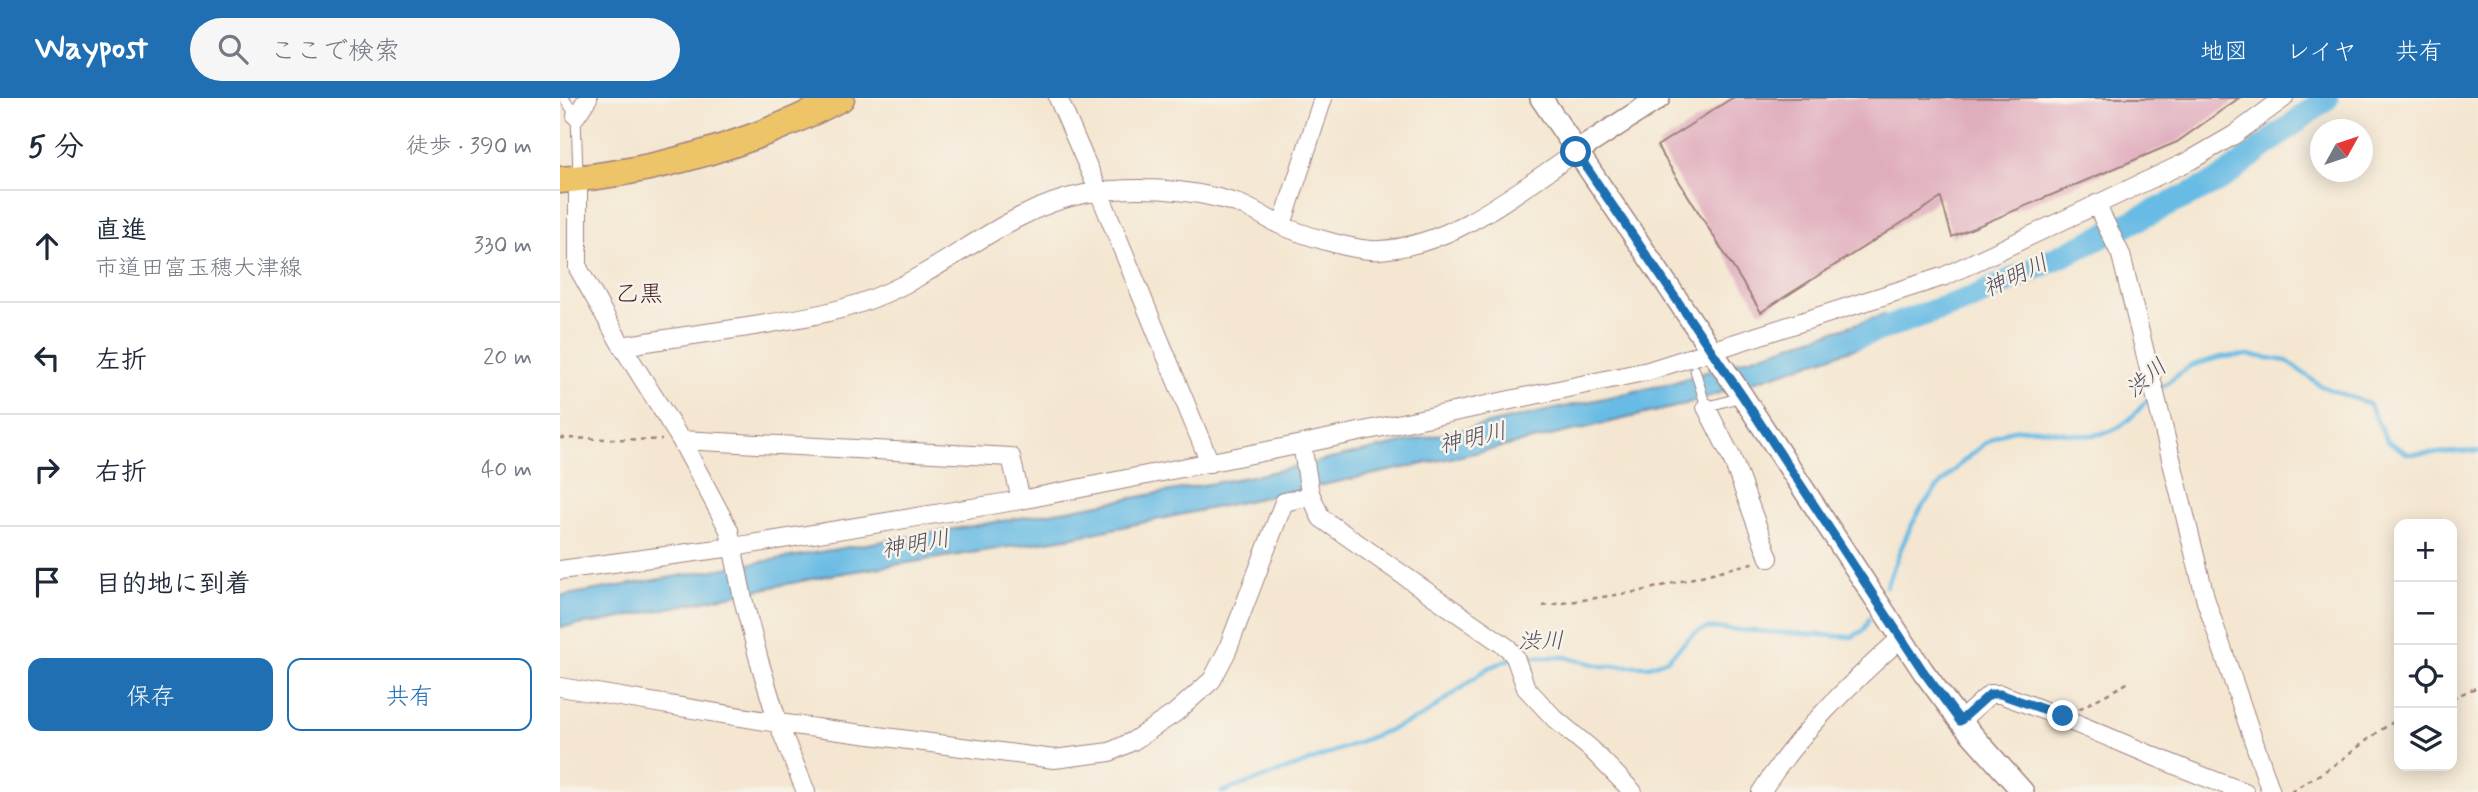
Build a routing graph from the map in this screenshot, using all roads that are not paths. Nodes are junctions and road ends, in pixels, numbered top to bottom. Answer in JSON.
{"nodes":[{"id":1,"x":564,"y":98,"type":"edge"},
{"id":2,"x":588,"y":98,"type":"edge"},
{"id":3,"x":841,"y":98,"type":"edge"},
{"id":4,"x":1058,"y":98,"type":"edge"},
{"id":5,"x":1323,"y":98,"type":"edge"},
{"id":6,"x":1541,"y":98,"type":"edge"},
{"id":7,"x":1659,"y":98,"type":"edge"},
{"id":8,"x":2284,"y":98,"type":"edge"},
{"id":9,"x":576,"y":116,"type":"junction"},
{"id":10,"x":1576,"y":152,"type":"junction"},
{"id":11,"x":569,"y":180,"type":"edge"},
{"id":12,"x":1099,"y":192,"type":"junction"},
{"id":13,"x":2099,"y":209,"type":"junction"},
{"id":14,"x":1282,"y":225,"type":"junction"},
{"id":15,"x":622,"y":345,"type":"junction"},
{"id":16,"x":1715,"y":356,"type":"junction"},
{"id":17,"x":1693,"y":364,"type":"junction"},
{"id":18,"x":1741,"y":395,"type":"junction"},
{"id":19,"x":1705,"y":404,"type":"junction"},
{"id":20,"x":681,"y":440,"type":"junction"},
{"id":21,"x":1302,"y":449,"type":"junction"},
{"id":22,"x":1210,"y":463,"type":"junction"},
{"id":23,"x":1311,"y":495,"type":"junction"},
{"id":24,"x":1021,"y":500,"type":"junction"},
{"id":25,"x":734,"y":552,"type":"junction"},
{"id":26,"x":1769,"y":558,"type":"road end"},
{"id":27,"x":560,"y":570,"type":"edge"},
{"id":28,"x":1901,"y":638,"type":"junction"},
{"id":29,"x":560,"y":687,"type":"edge"},
{"id":30,"x":1960,"y":721,"type":"junction"},
{"id":31,"x":778,"y":723,"type":"junction"},
{"id":32,"x":806,"y":792,"type":"edge"},
{"id":33,"x":1633,"y":792,"type":"edge"},
{"id":34,"x":1761,"y":792,"type":"edge"},
{"id":35,"x":2023,"y":792,"type":"edge"},
{"id":36,"x":2245,"y":792,"type":"edge"},
{"id":37,"x":2272,"y":792,"type":"edge"}],
"edges":[{"from":1,"to":9,"type":"lane"},
{"from":2,"to":9,"type":"street"},
{"from":3,"to":11,"type":"main road"},
{"from":4,"to":12,"type":"street"},
{"from":5,"to":14,"type":"street"},
{"from":6,"to":10,"type":"street"},
{"from":7,"to":10,"type":"street"},
{"from":8,"to":13,"type":"street"},
{"from":9,"to":11,"type":"lane"},
{"from":10,"to":14,"type":"street"},
{"from":10,"to":16,"type":"street"},
{"from":11,"to":15,"type":"street"},
{"from":12,"to":14,"type":"street"},
{"from":12,"to":15,"type":"street"},
{"from":12,"to":22,"type":"street"},
{"from":13,"to":16,"type":"street"},
{"from":13,"to":37,"type":"street"},
{"from":15,"to":20,"type":"street"},
{"from":16,"to":17,"type":"street"},
{"from":16,"to":18,"type":"street"},
{"from":17,"to":19,"type":"lane"},
{"from":17,"to":21,"type":"street"},
{"from":18,"to":19,"type":"lane"},
{"from":18,"to":28,"type":"street"},
{"from":19,"to":26,"type":"street"},
{"from":20,"to":24,"type":"street"},
{"from":20,"to":25,"type":"street"},
{"from":21,"to":22,"type":"street"},
{"from":21,"to":23,"type":"street"},
{"from":22,"to":24,"type":"street"},
{"from":23,"to":31,"type":"street"},
{"from":23,"to":33,"type":"street"},
{"from":24,"to":25,"type":"street"},
{"from":25,"to":27,"type":"street"},
{"from":25,"to":31,"type":"street"},
{"from":28,"to":30,"type":"street"},
{"from":28,"to":34,"type":"street"},
{"from":29,"to":31,"type":"street"},
{"from":30,"to":35,"type":"street"},
{"from":30,"to":36,"type":"street"},
{"from":31,"to":32,"type":"street"}]}
